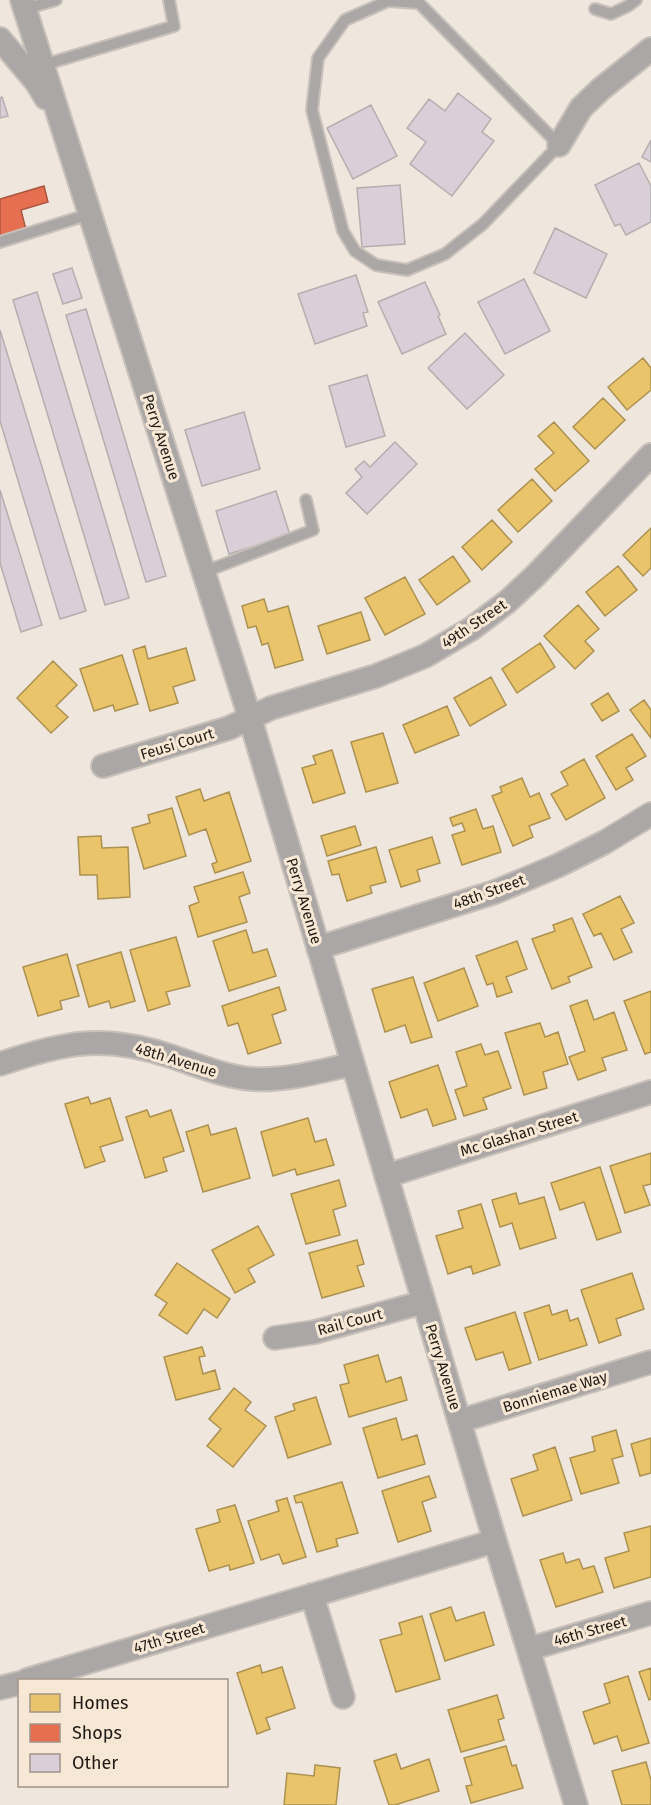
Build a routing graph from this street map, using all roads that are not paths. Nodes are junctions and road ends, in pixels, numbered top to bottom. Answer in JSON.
{"nodes":[{"id":1,"x":56,"y":0,"type":"edge"},
{"id":2,"x":169,"y":0,"type":"edge"},
{"id":3,"x":636,"y":0,"type":"edge"},
{"id":4,"x":24,"y":5,"type":"edge"},
{"id":5,"x":595,"y":9,"type":"dead end"},
{"id":6,"x":0,"y":39,"type":"edge"},
{"id":7,"x":651,"y":49,"type":"edge"},
{"id":8,"x":43,"y":65,"type":"junction"},
{"id":9,"x":65,"y":134,"type":"junction"},
{"id":10,"x":559,"y":146,"type":"junction"},
{"id":11,"x":90,"y":214,"type":"junction"},
{"id":12,"x":0,"y":242,"type":"edge"},
{"id":13,"x":651,"y":455,"type":"edge"},
{"id":14,"x":306,"y":500,"type":"dead end"},
{"id":15,"x":204,"y":572,"type":"junction"},
{"id":16,"x":250,"y":718,"type":"junction"},
{"id":17,"x":103,"y":766,"type":"dead end"},
{"id":18,"x":651,"y":814,"type":"edge"},
{"id":19,"x":318,"y":948,"type":"junction"},
{"id":20,"x":0,"y":1064,"type":"edge"},
{"id":21,"x":353,"y":1064,"type":"junction"},
{"id":22,"x":651,"y":1092,"type":"edge"},
{"id":23,"x":386,"y":1176,"type":"junction"},
{"id":24,"x":424,"y":1302,"type":"junction"},
{"id":25,"x":275,"y":1338,"type":"dead end"},
{"id":26,"x":651,"y":1362,"type":"edge"},
{"id":27,"x":460,"y":1421,"type":"junction"},
{"id":28,"x":495,"y":1540,"type":"junction"},
{"id":29,"x":312,"y":1595,"type":"junction"},
{"id":30,"x":651,"y":1613,"type":"edge"},
{"id":31,"x":529,"y":1649,"type":"junction"},
{"id":32,"x":30,"y":1679,"type":"edge"},
{"id":33,"x":18,"y":1684,"type":"edge"},
{"id":34,"x":0,"y":1689,"type":"edge"},
{"id":35,"x":343,"y":1698,"type":"dead end"},
{"id":36,"x":576,"y":1805,"type":"edge"}],
"edges":[{"from":1,"to":4,"type":"lane"},
{"from":2,"to":8,"type":"lane"},
{"from":3,"to":5,"type":"lane"},
{"from":4,"to":8,"type":"street","name":"Perry Avenue"},
{"from":6,"to":9,"type":"street"},
{"from":7,"to":10,"type":"street"},
{"from":8,"to":9,"type":"street","name":"Perry Avenue"},
{"from":9,"to":11,"type":"street","name":"Perry Avenue"},
{"from":10,"to":10,"type":"lane"},
{"from":11,"to":12,"type":"lane"},
{"from":11,"to":15,"type":"street","name":"Perry Avenue"},
{"from":13,"to":16,"type":"street","name":"49th Street"},
{"from":14,"to":15,"type":"lane"},
{"from":15,"to":16,"type":"street","name":"Perry Avenue"},
{"from":16,"to":17,"type":"street","name":"Feusi Court"},
{"from":16,"to":19,"type":"street","name":"Perry Avenue"},
{"from":18,"to":19,"type":"street","name":"48th Street"},
{"from":19,"to":21,"type":"street","name":"Perry Avenue"},
{"from":20,"to":21,"type":"street","name":"48th Avenue"},
{"from":21,"to":23,"type":"street","name":"Perry Avenue"},
{"from":22,"to":23,"type":"street","name":"Mc Glashan Street"},
{"from":23,"to":24,"type":"street","name":"Perry Avenue"},
{"from":24,"to":25,"type":"street","name":"Rail Court"},
{"from":24,"to":27,"type":"street","name":"Perry Avenue"},
{"from":26,"to":27,"type":"street","name":"Bonniemae Way"},
{"from":27,"to":28,"type":"street","name":"Perry Avenue"},
{"from":28,"to":29,"type":"street","name":"47th Street"},
{"from":28,"to":31,"type":"street","name":"Perry Avenue"},
{"from":29,"to":32,"type":"street","name":"47th Street"},
{"from":29,"to":35,"type":"street"},
{"from":30,"to":31,"type":"street","name":"46th Street"},
{"from":31,"to":36,"type":"street","name":"Perry Avenue"},
{"from":33,"to":34,"type":"street"}]}
